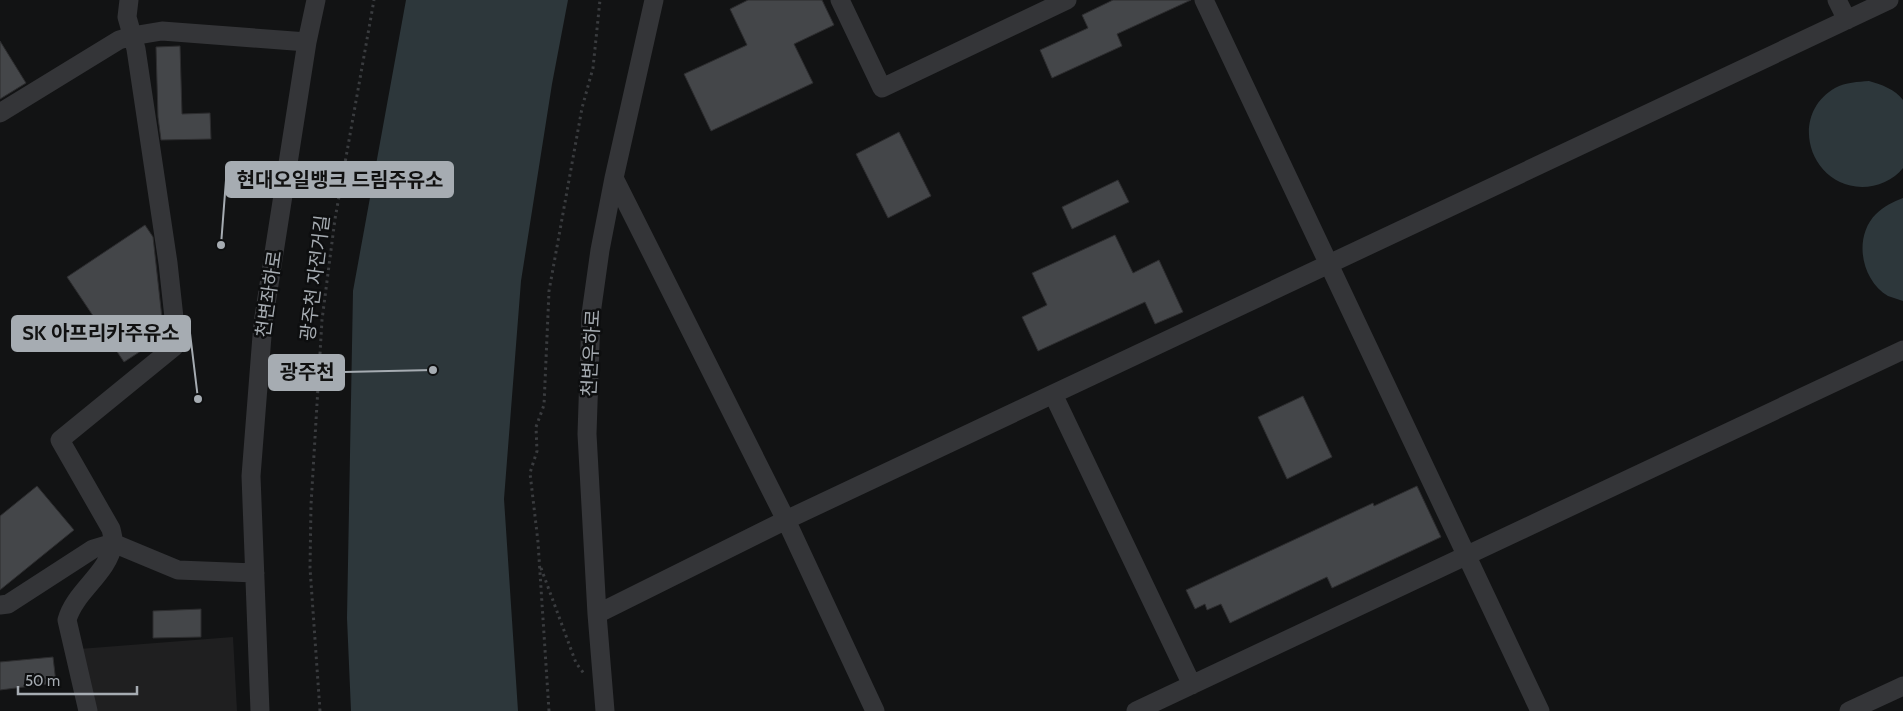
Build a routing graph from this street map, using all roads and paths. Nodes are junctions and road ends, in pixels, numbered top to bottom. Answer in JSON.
{"nodes":[{"id":1,"x":129,"y":0,"type":"edge"},
{"id":2,"x":316,"y":0,"type":"edge"},
{"id":3,"x":374,"y":0,"type":"edge"},
{"id":4,"x":600,"y":0,"type":"edge"},
{"id":5,"x":654,"y":0,"type":"edge"},
{"id":6,"x":840,"y":0,"type":"edge"},
{"id":7,"x":1067,"y":0,"type":"edge"},
{"id":8,"x":1204,"y":0,"type":"edge"},
{"id":9,"x":1837,"y":0,"type":"edge"},
{"id":10,"x":1889,"y":0,"type":"edge"},
{"id":11,"x":1847,"y":20,"type":"junction"},
{"id":12,"x":132,"y":36,"type":"junction"},
{"id":13,"x":307,"y":42,"type":"junction"},
{"id":14,"x":0,"y":113,"type":"edge"},
{"id":15,"x":614,"y":178,"type":"junction"},
{"id":16,"x":1329,"y":264,"type":"junction"},
{"id":17,"x":1903,"y":350,"type":"edge"},
{"id":18,"x":1053,"y":394,"type":"junction"},
{"id":19,"x":786,"y":520,"type":"junction"},
{"id":20,"x":113,"y":543,"type":"junction"},
{"id":21,"x":1466,"y":555,"type":"junction"},
{"id":22,"x":539,"y":563,"type":"junction"},
{"id":23,"x":255,"y":573,"type":"junction"},
{"id":24,"x":0,"y":605,"type":"edge"},
{"id":25,"x":596,"y":614,"type":"junction"},
{"id":26,"x":588,"y":678,"type":"dead end"},
{"id":27,"x":1192,"y":685,"type":"junction"},
{"id":28,"x":1903,"y":686,"type":"edge"},
{"id":29,"x":88,"y":711,"type":"edge"},
{"id":30,"x":260,"y":711,"type":"edge"},
{"id":31,"x":320,"y":711,"type":"edge"},
{"id":32,"x":549,"y":711,"type":"edge"},
{"id":33,"x":605,"y":711,"type":"edge"},
{"id":34,"x":874,"y":711,"type":"edge"},
{"id":35,"x":1136,"y":711,"type":"edge"},
{"id":36,"x":1540,"y":711,"type":"edge"},
{"id":37,"x":1849,"y":711,"type":"edge"}],
"edges":[{"from":1,"to":12,"type":"street"},
{"from":2,"to":13,"type":"street","name":"천변좌하로"},
{"from":3,"to":31,"type":"path","name":"광주천 자전거길"},
{"from":4,"to":22,"type":"path"},
{"from":5,"to":15,"type":"street","name":"천변우하로"},
{"from":6,"to":7,"type":"street"},
{"from":8,"to":16,"type":"street"},
{"from":9,"to":11,"type":"street"},
{"from":10,"to":11,"type":"street"},
{"from":11,"to":16,"type":"street"},
{"from":12,"to":13,"type":"street"},
{"from":12,"to":14,"type":"street"},
{"from":12,"to":20,"type":"street"},
{"from":13,"to":23,"type":"street","name":"천변좌하로"},
{"from":15,"to":19,"type":"street"},
{"from":15,"to":25,"type":"street","name":"천변우하로"},
{"from":16,"to":18,"type":"street"},
{"from":16,"to":21,"type":"street"},
{"from":17,"to":21,"type":"street"},
{"from":18,"to":19,"type":"street"},
{"from":18,"to":27,"type":"street"},
{"from":19,"to":25,"type":"street"},
{"from":19,"to":34,"type":"street"},
{"from":20,"to":23,"type":"street"},
{"from":20,"to":24,"type":"street"},
{"from":20,"to":29,"type":"street"},
{"from":21,"to":27,"type":"street"},
{"from":21,"to":36,"type":"street"},
{"from":22,"to":26,"type":"path"},
{"from":22,"to":32,"type":"path"},
{"from":23,"to":30,"type":"street","name":"천변좌하로"},
{"from":25,"to":33,"type":"street","name":"천변우하로"},
{"from":27,"to":35,"type":"street"},
{"from":28,"to":37,"type":"street"}]}
